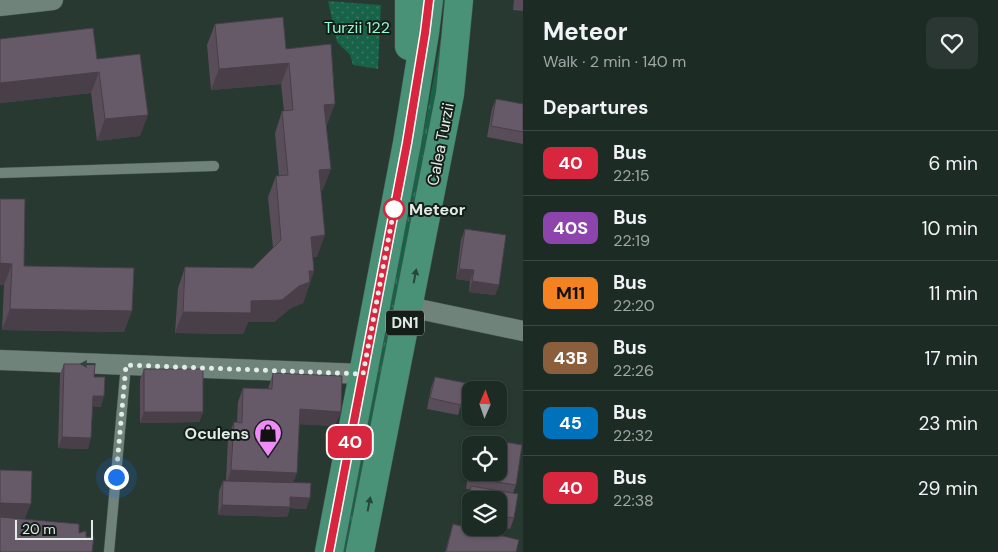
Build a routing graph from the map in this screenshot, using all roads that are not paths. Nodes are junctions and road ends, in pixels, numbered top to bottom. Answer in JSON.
{"nodes":[{"id":1,"x":53,"y":0,"type":"edge"},
{"id":2,"x":409,"y":0,"type":"edge"},
{"id":3,"x":429,"y":0,"type":"edge"},
{"id":4,"x":459,"y":0,"type":"edge"},
{"id":5,"x":478,"y":0,"type":"edge"},
{"id":6,"x":0,"y":6,"type":"edge"},
{"id":7,"x":450,"y":94,"type":"junction"},
{"id":8,"x":407,"y":143,"type":"junction"},
{"id":9,"x":214,"y":166,"type":"dead end"},
{"id":10,"x":0,"y":172,"type":"edge"},
{"id":11,"x":408,"y":307,"type":"junction"},
{"id":12,"x":523,"y":331,"type":"edge"},
{"id":13,"x":0,"y":360,"type":"edge"},
{"id":14,"x":126,"y":365,"type":"junction"},
{"id":15,"x":363,"y":374,"type":"junction"},
{"id":16,"x":109,"y":552,"type":"edge"},
{"id":17,"x":329,"y":552,"type":"edge"},
{"id":18,"x":360,"y":552,"type":"edge"}],
"edges":[{"from":1,"to":6,"type":"street"},
{"from":2,"to":8,"type":"main road"},
{"from":3,"to":8,"type":"main road","name":"Calea Turzii","number":"DN1"},
{"from":4,"to":7,"type":"main road","name":"Calea Turzii","number":"DN1"},
{"from":5,"to":7,"type":"main road","number":"DN1"},
{"from":11,"to":7,"type":"main road","name":"Calea Turzii","number":"DN1","one_way":true},
{"from":8,"to":15,"type":"main road","name":"Calea Turzii","number":"DN1"},
{"from":9,"to":10,"type":"lane"},
{"from":11,"to":12,"type":"street"},
{"from":18,"to":11,"type":"main road","name":"Calea Turzii","number":"DN1","one_way":true},
{"from":14,"to":13,"type":"street","one_way":true},
{"from":14,"to":15,"type":"street"},
{"from":14,"to":16,"type":"lane"},
{"from":15,"to":17,"type":"main road","name":"Calea Turzii","number":"DN1"}]}
